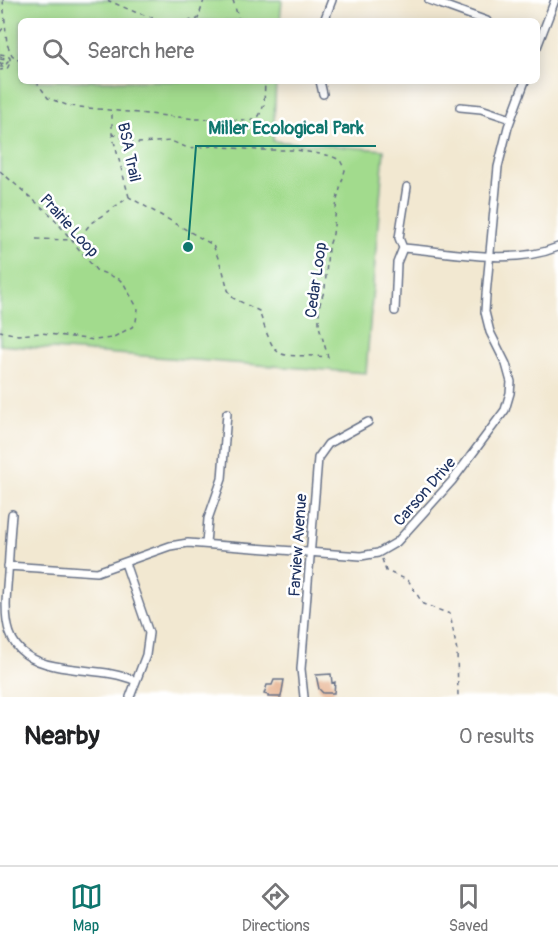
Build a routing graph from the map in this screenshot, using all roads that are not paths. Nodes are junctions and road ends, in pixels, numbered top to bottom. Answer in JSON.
{"nodes":[{"id":1,"x":332,"y":0,"type":"edge"},
{"id":2,"x":429,"y":0,"type":"edge"},
{"id":3,"x":555,"y":0,"type":"edge"},
{"id":4,"x":325,"y":18,"type":"edge"},
{"id":5,"x":479,"y":18,"type":"edge"},
{"id":6,"x":540,"y":37,"type":"edge"},
{"id":7,"x":321,"y":84,"type":"edge"},
{"id":8,"x":524,"y":84,"type":"edge"},
{"id":9,"x":323,"y":94,"type":"dead end"},
{"id":10,"x":460,"y":107,"type":"dead end"},
{"id":11,"x":511,"y":119,"type":"junction"},
{"id":12,"x":407,"y":187,"type":"dead end"},
{"id":13,"x":558,"y":247,"type":"edge"},
{"id":14,"x":403,"y":248,"type":"junction"},
{"id":15,"x":490,"y":256,"type":"junction"},
{"id":16,"x":395,"y":311,"type":"dead end"},
{"id":17,"x":227,"y":413,"type":"dead end"},
{"id":18,"x":368,"y":422,"type":"dead end"},
{"id":19,"x":12,"y":514,"type":"dead end"},
{"id":20,"x":206,"y":544,"type":"junction"},
{"id":21,"x":310,"y":553,"type":"junction"},
{"id":22,"x":125,"y":563,"type":"junction"},
{"id":23,"x":8,"y":566,"type":"junction"},
{"id":24,"x":136,"y":681,"type":"junction"},
{"id":25,"x":130,"y":697,"type":"edge"},
{"id":26,"x":304,"y":697,"type":"edge"}],
"edges":[{"from":1,"to":4,"type":"street"},
{"from":2,"to":5,"type":"street"},
{"from":3,"to":6,"type":"street"},
{"from":7,"to":9,"type":"street"},
{"from":8,"to":11,"type":"street","name":"Carson Drive"},
{"from":10,"to":11,"type":"street"},
{"from":11,"to":15,"type":"street","name":"Carson Drive"},
{"from":12,"to":14,"type":"street"},
{"from":13,"to":15,"type":"street"},
{"from":14,"to":15,"type":"street"},
{"from":14,"to":16,"type":"street"},
{"from":15,"to":21,"type":"street","name":"Carson Drive"},
{"from":17,"to":20,"type":"street"},
{"from":18,"to":21,"type":"street","name":"Farview Avenue"},
{"from":19,"to":23,"type":"street"},
{"from":20,"to":21,"type":"street"},
{"from":20,"to":22,"type":"street"},
{"from":21,"to":26,"type":"street","name":"Farview Avenue"},
{"from":22,"to":23,"type":"street"},
{"from":22,"to":24,"type":"street"},
{"from":23,"to":24,"type":"street"},
{"from":24,"to":25,"type":"street"}]}
